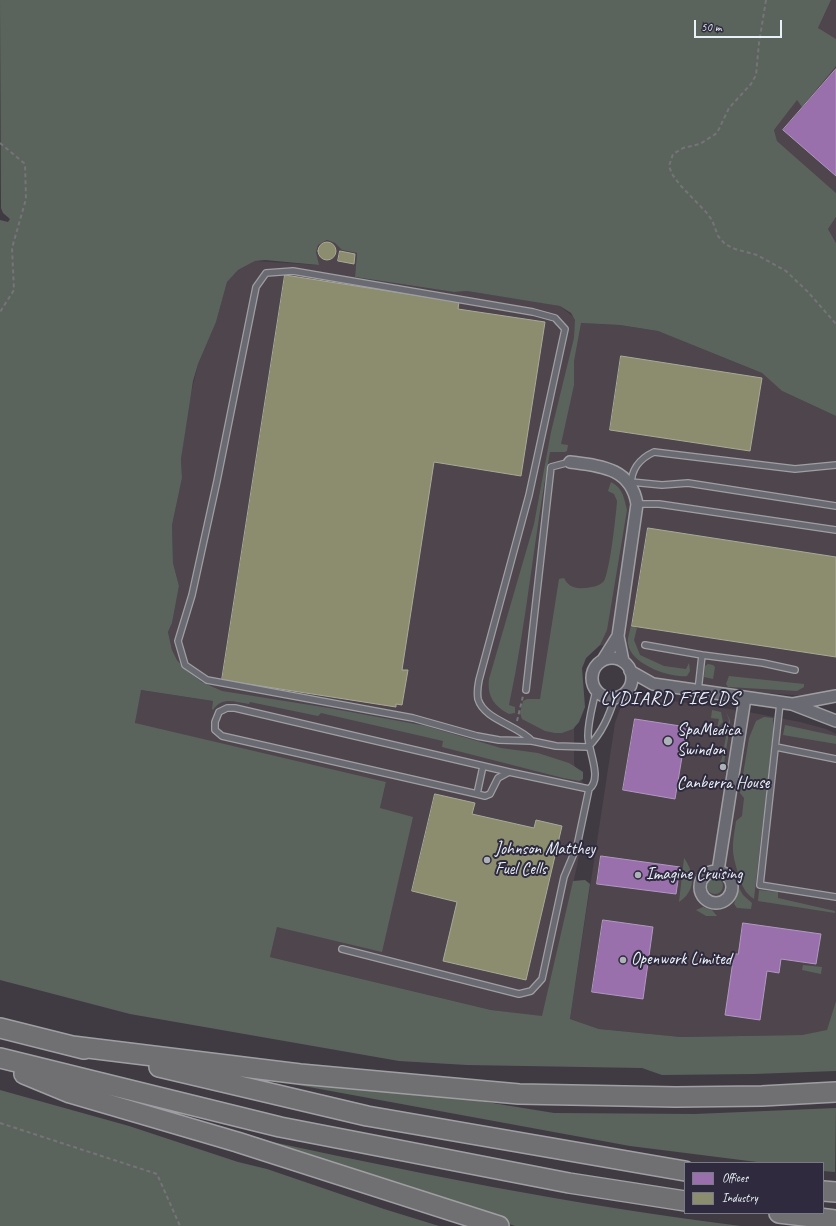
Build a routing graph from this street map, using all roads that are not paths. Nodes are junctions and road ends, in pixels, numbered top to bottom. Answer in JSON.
{"nodes":[{"id":1,"x":570,"y":462,"type":"joint"},
{"id":2,"x":836,"y":465,"type":"edge"},
{"id":3,"x":631,"y":484,"type":"junction"},
{"id":4,"x":637,"y":504,"type":"junction"},
{"id":5,"x":836,"y":506,"type":"edge"},
{"id":6,"x":836,"y":530,"type":"edge"},
{"id":7,"x":618,"y":636,"type":"junction"},
{"id":8,"x":645,"y":645,"type":"dead end"},
{"id":9,"x":702,"y":655,"type":"junction"},
{"id":10,"x":604,"y":660,"type":"junction"},
{"id":11,"x":623,"y":661,"type":"junction"},
{"id":12,"x":795,"y":670,"type":"dead end"},
{"id":13,"x":630,"y":671,"type":"junction"},
{"id":14,"x":653,"y":684,"type":"junction"},
{"id":15,"x":526,"y":690,"type":"road end"},
{"id":16,"x":596,"y":690,"type":"junction"},
{"id":17,"x":627,"y":691,"type":"junction"},
{"id":18,"x":698,"y":691,"type":"junction"},
{"id":19,"x":836,"y":696,"type":"edge"},
{"id":20,"x":615,"y":697,"type":"junction"},
{"id":21,"x":745,"y":698,"type":"junction"},
{"id":22,"x":780,"y":703,"type":"junction"},
{"id":23,"x":792,"y":704,"type":"junction"},
{"id":24,"x":836,"y":721,"type":"edge"},
{"id":25,"x":532,"y":741,"type":"junction"},
{"id":26,"x":588,"y":747,"type":"junction"},
{"id":27,"x":776,"y":747,"type":"junction"},
{"id":28,"x":836,"y":759,"type":"edge"},
{"id":29,"x":483,"y":766,"type":"junction"},
{"id":30,"x":509,"y":772,"type":"junction"},
{"id":31,"x":589,"y":790,"type":"junction"},
{"id":32,"x":477,"y":794,"type":"junction"},
{"id":33,"x":718,"y":871,"type":"dead end"},
{"id":34,"x":836,"y":897,"type":"edge"},
{"id":35,"x":342,"y":949,"type":"dead end"},
{"id":36,"x":0,"y":1028,"type":"edge"},
{"id":37,"x":72,"y":1046,"type":"junction"},
{"id":38,"x":0,"y":1058,"type":"edge"},
{"id":39,"x":0,"y":1065,"type":"edge"},
{"id":40,"x":836,"y":1092,"type":"edge"},
{"id":41,"x":684,"y":1171,"type":"edge"},
{"id":42,"x":824,"y":1191,"type":"edge"},
{"id":43,"x":836,"y":1192,"type":"edge"},
{"id":44,"x":684,"y":1201,"type":"edge"},
{"id":45,"x":787,"y":1214,"type":"edge"},
{"id":46,"x":836,"y":1220,"type":"edge"},
{"id":47,"x":499,"y":1226,"type":"edge"}],
"edges":[{"from":1,"to":3,"type":"street"},
{"from":1,"to":15,"type":"lane"},
{"from":2,"to":3,"type":"lane"},
{"from":3,"to":4,"type":"street"},
{"from":3,"to":5,"type":"lane"},
{"from":4,"to":6,"type":"lane"},
{"from":4,"to":7,"type":"street"},
{"from":7,"to":10,"type":"street"},
{"from":7,"to":11,"type":"street"},
{"from":8,"to":9,"type":"lane"},
{"from":9,"to":12,"type":"lane"},
{"from":9,"to":18,"type":"lane"},
{"from":10,"to":11,"type":"street"},
{"from":10,"to":16,"type":"street"},
{"from":11,"to":13,"type":"street"},
{"from":13,"to":14,"type":"street"},
{"from":13,"to":17,"type":"street"},
{"from":14,"to":17,"type":"street"},
{"from":14,"to":18,"type":"street"},
{"from":16,"to":20,"type":"street"},
{"from":16,"to":26,"type":"lane"},
{"from":17,"to":20,"type":"street"},
{"from":18,"to":21,"type":"street"},
{"from":19,"to":23,"type":"street"},
{"from":20,"to":26,"type":"lane"},
{"from":21,"to":22,"type":"street"},
{"from":21,"to":33,"type":"street"},
{"from":22,"to":23,"type":"street"},
{"from":22,"to":27,"type":"lane"},
{"from":23,"to":24,"type":"street"},
{"from":25,"to":25,"type":"lane"},
{"from":25,"to":26,"type":"lane"},
{"from":26,"to":31,"type":"lane"},
{"from":27,"to":28,"type":"lane"},
{"from":27,"to":34,"type":"lane"},
{"from":29,"to":30,"type":"lane"},
{"from":29,"to":32,"type":"lane"},
{"from":29,"to":32,"type":"lane"},
{"from":30,"to":31,"type":"lane"},
{"from":30,"to":32,"type":"lane"},
{"from":31,"to":35,"type":"lane"},
{"from":36,"to":37,"type":"highway"},
{"from":37,"to":40,"type":"highway"},
{"from":37,"to":41,"type":"highway"},
{"from":38,"to":44,"type":"highway"},
{"from":39,"to":47,"type":"highway"},
{"from":42,"to":43,"type":"highway"},
{"from":45,"to":46,"type":"highway"}]}
